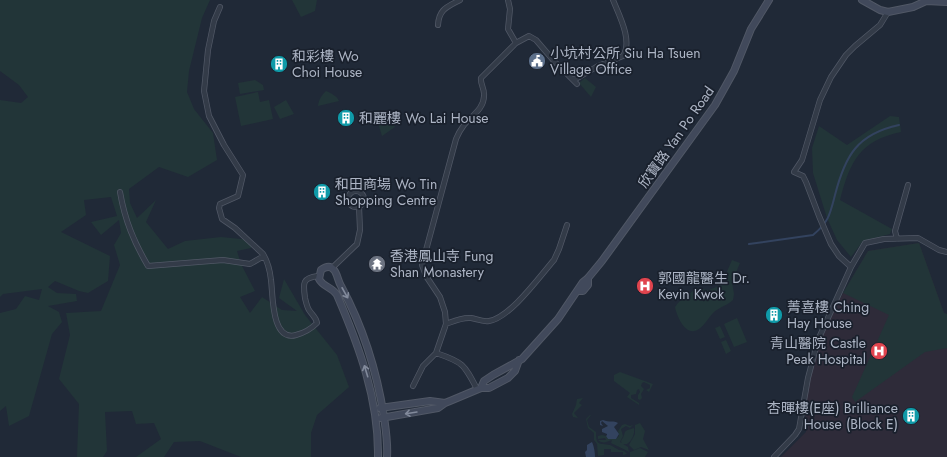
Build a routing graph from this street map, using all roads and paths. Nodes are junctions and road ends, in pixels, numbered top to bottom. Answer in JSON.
{"nodes":[{"id":1,"x":460,"y":0,"type":"edge"},
{"id":2,"x":508,"y":0,"type":"edge"},
{"id":3,"x":613,"y":0,"type":"edge"},
{"id":4,"x":769,"y":0,"type":"edge"},
{"id":5,"x":862,"y":0,"type":"edge"},
{"id":6,"x":947,"y":2,"type":"edge"},
{"id":7,"x":220,"y":7,"type":"dead end"},
{"id":8,"x":888,"y":12,"type":"junction"},
{"id":9,"x":438,"y":25,"type":"dead end"},
{"id":10,"x":516,"y":43,"type":"junction"},
{"id":11,"x":908,"y":185,"type":"dead end"},
{"id":12,"x":120,"y":192,"type":"dead end"},
{"id":13,"x":359,"y":206,"type":"dead end"},
{"id":14,"x":567,"y":224,"type":"dead end"},
{"id":15,"x":897,"y":239,"type":"junction"},
{"id":16,"x":947,"y":252,"type":"edge"},
{"id":17,"x":264,"y":256,"type":"junction"},
{"id":18,"x":850,"y":267,"type":"junction"},
{"id":19,"x":332,"y":268,"type":"junction"},
{"id":20,"x":318,"y":276,"type":"junction"},
{"id":21,"x":337,"y":279,"type":"junction"},
{"id":22,"x":324,"y":285,"type":"junction"},
{"id":23,"x":446,"y":324,"type":"junction"},
{"id":24,"x":436,"y":353,"type":"junction"},
{"id":25,"x":519,"y":360,"type":"junction"},
{"id":26,"x":413,"y":386,"type":"dead end"},
{"id":27,"x":479,"y":388,"type":"junction"},
{"id":28,"x":445,"y":403,"type":"junction"},
{"id":29,"x":383,"y":408,"type":"junction"},
{"id":30,"x":374,"y":409,"type":"junction"},
{"id":31,"x":384,"y":418,"type":"junction"},
{"id":32,"x":376,"y":419,"type":"junction"},
{"id":33,"x":378,"y":457,"type":"edge"},
{"id":34,"x":387,"y":457,"type":"edge"},
{"id":35,"x":774,"y":457,"type":"edge"}],
"edges":[{"from":1,"to":9,"type":"street"},
{"from":2,"to":10,"type":"street"},
{"from":3,"to":10,"type":"street"},
{"from":4,"to":25,"type":"street","name":"欣寶路 Yan Po Road"},
{"from":5,"to":8,"type":"street"},
{"from":6,"to":8,"type":"street"},
{"from":7,"to":17,"type":"street"},
{"from":8,"to":18,"type":"street"},
{"from":10,"to":23,"type":"street"},
{"from":11,"to":15,"type":"street"},
{"from":12,"to":17,"type":"street"},
{"from":13,"to":19,"type":"street"},
{"from":14,"to":23,"type":"street"},
{"from":15,"to":16,"type":"street"},
{"from":15,"to":18,"type":"street"},
{"from":17,"to":20,"type":"street"},
{"from":18,"to":35,"type":"street"},
{"from":19,"to":20,"type":"street"},
{"from":19,"to":21,"type":"street"},
{"from":20,"to":22,"type":"street"},
{"from":21,"to":22,"type":"street"},
{"from":21,"to":29,"type":"street","one_way":true},
{"from":30,"to":22,"type":"street","one_way":true},
{"from":23,"to":24,"type":"street"},
{"from":24,"to":26,"type":"street"},
{"from":24,"to":27,"type":"street"},
{"from":25,"to":27,"type":"street","name":"欣寶路 Yan Po Road"},
{"from":25,"to":27,"type":"street","name":"欣寶路 Yan Po Road"},
{"from":27,"to":28,"type":"street","name":"欣寶路 Yan Po Road"},
{"from":28,"to":29,"type":"street","name":"欣寶路 Yan Po Road"},
{"from":28,"to":31,"type":"street","name":"欣寶路 Yan Po Road","one_way":true},
{"from":29,"to":30,"type":"street","name":"欣寶路 Yan Po Road"},
{"from":29,"to":31,"type":"street"},
{"from":30,"to":32,"type":"street"},
{"from":31,"to":32,"type":"street","name":"欣寶路 Yan Po Road"},
{"from":31,"to":34,"type":"street"},
{"from":32,"to":33,"type":"street"}]}
